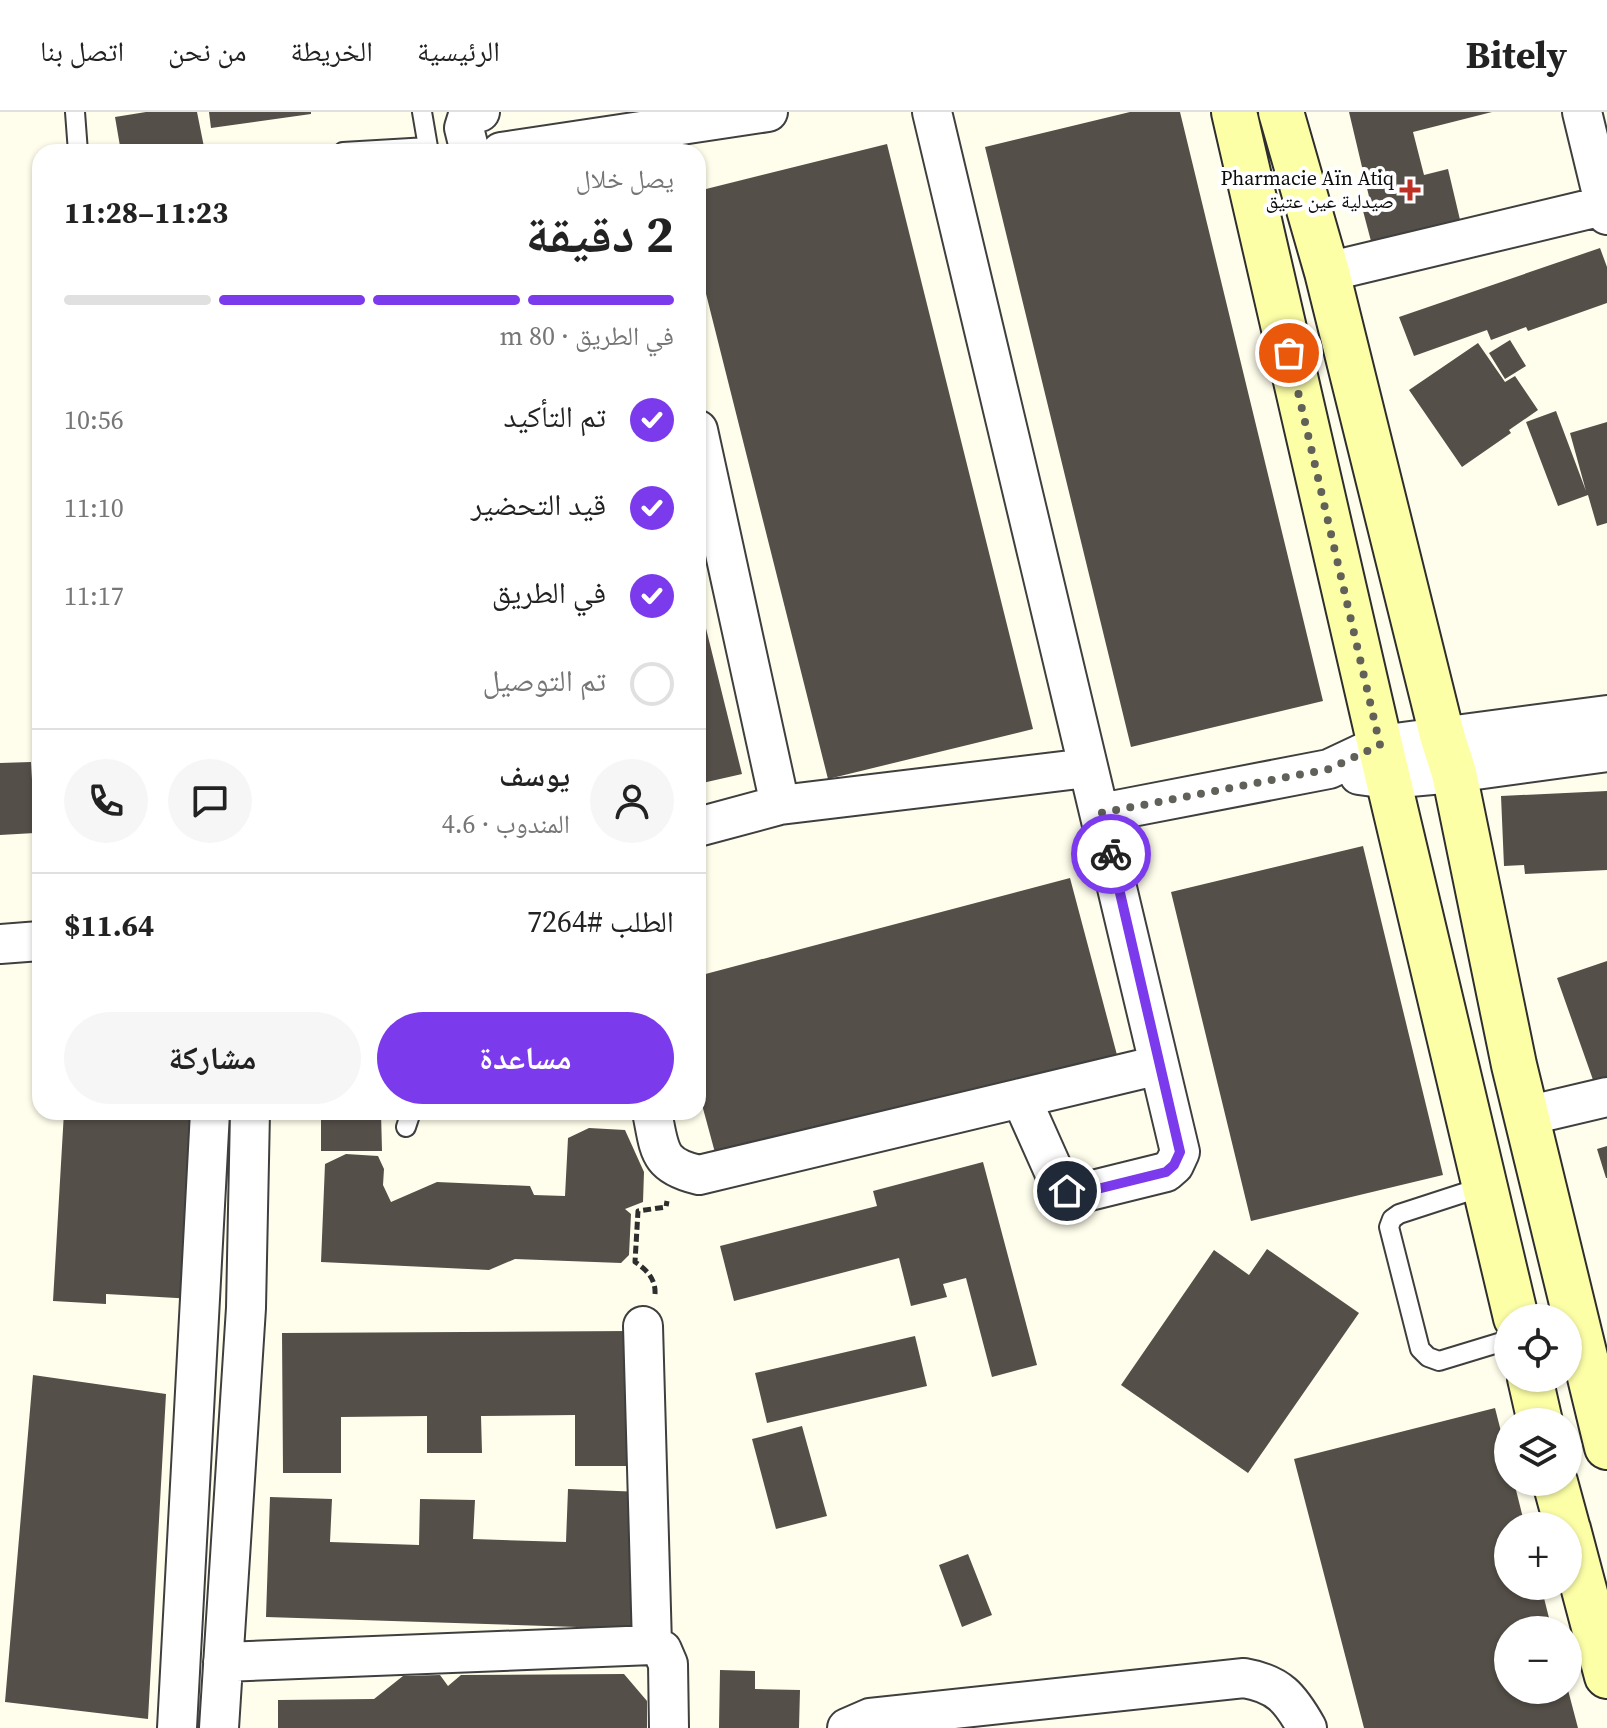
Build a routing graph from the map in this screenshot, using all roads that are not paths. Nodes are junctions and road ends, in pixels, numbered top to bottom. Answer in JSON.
{"nodes":[{"id":1,"x":75,"y":112,"type":"edge"},
{"id":2,"x":422,"y":112,"type":"edge"},
{"id":3,"x":480,"y":112,"type":"edge"},
{"id":4,"x":768,"y":112,"type":"edge"},
{"id":5,"x":932,"y":112,"type":"edge"},
{"id":6,"x":1234,"y":112,"type":"edge"},
{"id":7,"x":1281,"y":112,"type":"edge"},
{"id":8,"x":1582,"y":112,"type":"edge"},
{"id":9,"x":632,"y":133,"type":"edge"},
{"id":10,"x":77,"y":144,"type":"edge"},
{"id":11,"x":427,"y":144,"type":"edge"},
{"id":12,"x":469,"y":144,"type":"edge"},
{"id":13,"x":556,"y":144,"type":"edge"},
{"id":14,"x":1606,"y":209,"type":"edge"},
{"id":15,"x":1327,"y":272,"type":"junction"},
{"id":16,"x":706,"y":467,"type":"edge"},
{"id":17,"x":1607,"y":715,"type":"edge"},
{"id":18,"x":1607,"y":752,"type":"edge"},
{"id":19,"x":1448,"y":754,"type":"junction"},
{"id":20,"x":1384,"y":762,"type":"junction"},
{"id":21,"x":1087,"y":768,"type":"junction"},
{"id":22,"x":780,"y":805,"type":"junction"},
{"id":23,"x":1101,"y":813,"type":"junction"},
{"id":24,"x":706,"y":825,"type":"edge"},
{"id":25,"x":32,"y":942,"type":"edge"},
{"id":26,"x":0,"y":944,"type":"edge"},
{"id":27,"x":1159,"y":1065,"type":"junction"},
{"id":28,"x":1607,"y":1097,"type":"edge"},
{"id":29,"x":1021,"y":1098,"type":"junction"},
{"id":30,"x":1526,"y":1116,"type":"junction"},
{"id":31,"x":210,"y":1120,"type":"edge"},
{"id":32,"x":250,"y":1120,"type":"edge"},
{"id":33,"x":654,"y":1120,"type":"edge"},
{"id":34,"x":1485,"y":1186,"type":"junction"},
{"id":35,"x":1513,"y":1304,"type":"edge"},
{"id":36,"x":643,"y":1326,"type":"road end"},
{"id":37,"x":1494,"y":1344,"type":"edge"},
{"id":38,"x":1607,"y":1447,"type":"edge"},
{"id":39,"x":1582,"y":1581,"type":"edge"},
{"id":40,"x":652,"y":1645,"type":"junction"},
{"id":41,"x":223,"y":1662,"type":"junction"},
{"id":42,"x":1607,"y":1676,"type":"edge"},
{"id":43,"x":177,"y":1728,"type":"edge"},
{"id":44,"x":219,"y":1728,"type":"edge"},
{"id":45,"x":669,"y":1728,"type":"edge"},
{"id":46,"x":847,"y":1728,"type":"edge"},
{"id":47,"x":1307,"y":1728,"type":"edge"}],
"edges":[{"from":1,"to":10,"type":"lane"},
{"from":2,"to":11,"type":"lane"},
{"from":3,"to":12,"type":"street"},
{"from":4,"to":9,"type":"street"},
{"from":5,"to":21,"type":"street"},
{"from":6,"to":20,"type":"street"},
{"from":7,"to":15,"type":"street"},
{"from":8,"to":14,"type":"street"},
{"from":9,"to":13,"type":"street"},
{"from":14,"to":15,"type":"street"},
{"from":15,"to":19,"type":"street"},
{"from":16,"to":22,"type":"street"},
{"from":17,"to":19,"type":"street"},
{"from":18,"to":19,"type":"street"},
{"from":19,"to":20,"type":"street"},
{"from":19,"to":30,"type":"street"},
{"from":20,"to":23,"type":"street"},
{"from":20,"to":34,"type":"street"},
{"from":21,"to":22,"type":"street"},
{"from":21,"to":23,"type":"street"},
{"from":22,"to":24,"type":"street"},
{"from":23,"to":27,"type":"street"},
{"from":25,"to":26,"type":"street"},
{"from":27,"to":29,"type":"street"},
{"from":27,"to":29,"type":"street"},
{"from":28,"to":30,"type":"street"},
{"from":29,"to":33,"type":"street"},
{"from":30,"to":38,"type":"street"},
{"from":31,"to":43,"type":"street"},
{"from":32,"to":41,"type":"street"},
{"from":34,"to":35,"type":"street"},
{"from":34,"to":37,"type":"lane"},
{"from":36,"to":40,"type":"street"},
{"from":39,"to":42,"type":"street"},
{"from":40,"to":41,"type":"street"},
{"from":40,"to":45,"type":"street"},
{"from":41,"to":44,"type":"street"},
{"from":46,"to":47,"type":"street"}]}
